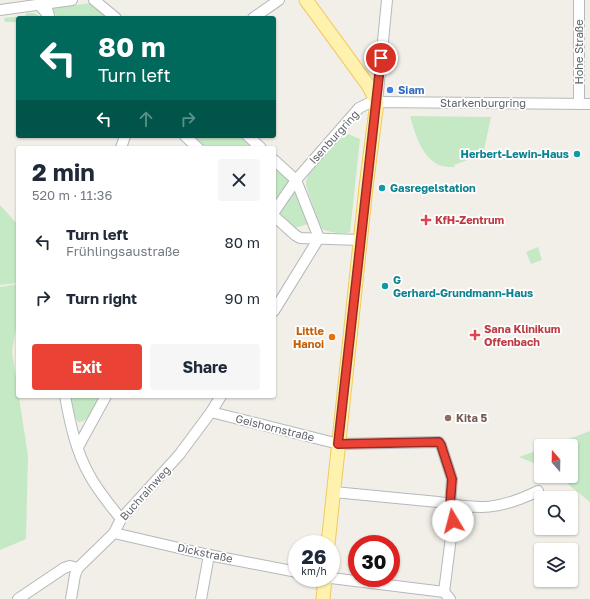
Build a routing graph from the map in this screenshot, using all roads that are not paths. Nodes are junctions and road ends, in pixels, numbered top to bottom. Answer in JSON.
{"nodes":[{"id":1,"x":72,"y":0,"type":"edge"},
{"id":2,"x":94,"y":0,"type":"edge"},
{"id":3,"x":279,"y":0,"type":"edge"},
{"id":4,"x":306,"y":0,"type":"edge"},
{"id":5,"x":387,"y":0,"type":"edge"},
{"id":6,"x":580,"y":0,"type":"edge"},
{"id":7,"x":54,"y":2,"type":"junction"},
{"id":8,"x":105,"y":6,"type":"edge"},
{"id":9,"x":39,"y":8,"type":"edge"},
{"id":10,"x":0,"y":10,"type":"edge"},
{"id":11,"x":53,"y":16,"type":"edge"},
{"id":12,"x":114,"y":16,"type":"edge"},
{"id":13,"x":256,"y":16,"type":"edge"},
{"id":14,"x":377,"y":102,"type":"junction"},
{"id":15,"x":579,"y":103,"type":"junction"},
{"id":16,"x":590,"y":104,"type":"edge"},
{"id":17,"x":187,"y":138,"type":"edge"},
{"id":18,"x":250,"y":138,"type":"edge"},
{"id":19,"x":196,"y":146,"type":"edge"},
{"id":20,"x":259,"y":146,"type":"edge"},
{"id":21,"x":276,"y":162,"type":"edge"},
{"id":22,"x":296,"y":180,"type":"junction"},
{"id":23,"x":276,"y":209,"type":"edge"},
{"id":24,"x":276,"y":218,"type":"edge"},
{"id":25,"x":320,"y":238,"type":"junction"},
{"id":26,"x":360,"y":240,"type":"junction"},
{"id":27,"x":276,"y":308,"type":"edge"},
{"id":28,"x":65,"y":398,"type":"edge"},
{"id":29,"x":105,"y":398,"type":"edge"},
{"id":30,"x":220,"y":398,"type":"edge"},
{"id":31,"x":211,"y":412,"type":"junction"},
{"id":32,"x":338,"y":444,"type":"junction"},
{"id":33,"x":78,"y":447,"type":"junction"},
{"id":34,"x":334,"y":492,"type":"junction"},
{"id":35,"x":534,"y":493,"type":"edge"},
{"id":36,"x":452,"y":505,"type":"junction"},
{"id":37,"x":121,"y":519,"type":"junction"},
{"id":38,"x":114,"y":533,"type":"junction"},
{"id":39,"x":329,"y":535,"type":"edge"},
{"id":40,"x":209,"y":554,"type":"junction"},
{"id":41,"x":78,"y":568,"type":"junction"},
{"id":42,"x":288,"y":570,"type":"edge"},
{"id":43,"x":340,"y":579,"type":"edge"},
{"id":44,"x":324,"y":587,"type":"edge"},
{"id":45,"x":447,"y":596,"type":"edge"},
{"id":46,"x":18,"y":599,"type":"edge"},
{"id":47,"x":71,"y":599,"type":"edge"},
{"id":48,"x":201,"y":599,"type":"edge"},
{"id":49,"x":323,"y":599,"type":"edge"}],
"edges":[{"from":1,"to":7,"type":"street"},
{"from":2,"to":8,"type":"street"},
{"from":3,"to":13,"type":"street"},
{"from":4,"to":14,"type":"main road"},
{"from":5,"to":14,"type":"street"},
{"from":6,"to":15,"type":"street","name":"Hohe Straße"},
{"from":7,"to":9,"type":"street"},
{"from":7,"to":11,"type":"street"},
{"from":8,"to":12,"type":"street"},
{"from":9,"to":10,"type":"street"},
{"from":14,"to":15,"type":"street","name":"Starkenburgring"},
{"from":14,"to":22,"type":"street","name":"Isenburgring"},
{"from":14,"to":26,"type":"main road"},
{"from":15,"to":16,"type":"street","name":"Starkenburgring"},
{"from":17,"to":19,"type":"street"},
{"from":18,"to":20,"type":"street"},
{"from":21,"to":22,"type":"street"},
{"from":22,"to":23,"type":"street","name":"Isenburgring"},
{"from":22,"to":25,"type":"street"},
{"from":24,"to":25,"type":"street"},
{"from":25,"to":26,"type":"street"},
{"from":25,"to":27,"type":"street"},
{"from":26,"to":32,"type":"main road"},
{"from":28,"to":33,"type":"street"},
{"from":29,"to":33,"type":"street"},
{"from":30,"to":31,"type":"street","name":"Buchrainweg"},
{"from":31,"to":32,"type":"street","name":"Geishornstraße"},
{"from":31,"to":37,"type":"street","name":"Buchrainweg"},
{"from":32,"to":34,"type":"main road"},
{"from":32,"to":36,"type":"street","name":"Geishornstraße"},
{"from":33,"to":37,"type":"street"},
{"from":34,"to":36,"type":"street"},
{"from":34,"to":39,"type":"main road"},
{"from":35,"to":36,"type":"street"},
{"from":36,"to":45,"type":"street"},
{"from":37,"to":38,"type":"street","name":"Buchrainweg"},
{"from":38,"to":40,"type":"street","name":"Dickstraße"},
{"from":38,"to":41,"type":"street","name":"Buchrainweg"},
{"from":40,"to":42,"type":"street","name":"Dickstraße"},
{"from":40,"to":48,"type":"street"},
{"from":41,"to":46,"type":"street"},
{"from":41,"to":47,"type":"street"},
{"from":43,"to":45,"type":"street"},
{"from":44,"to":49,"type":"main road"}]}
